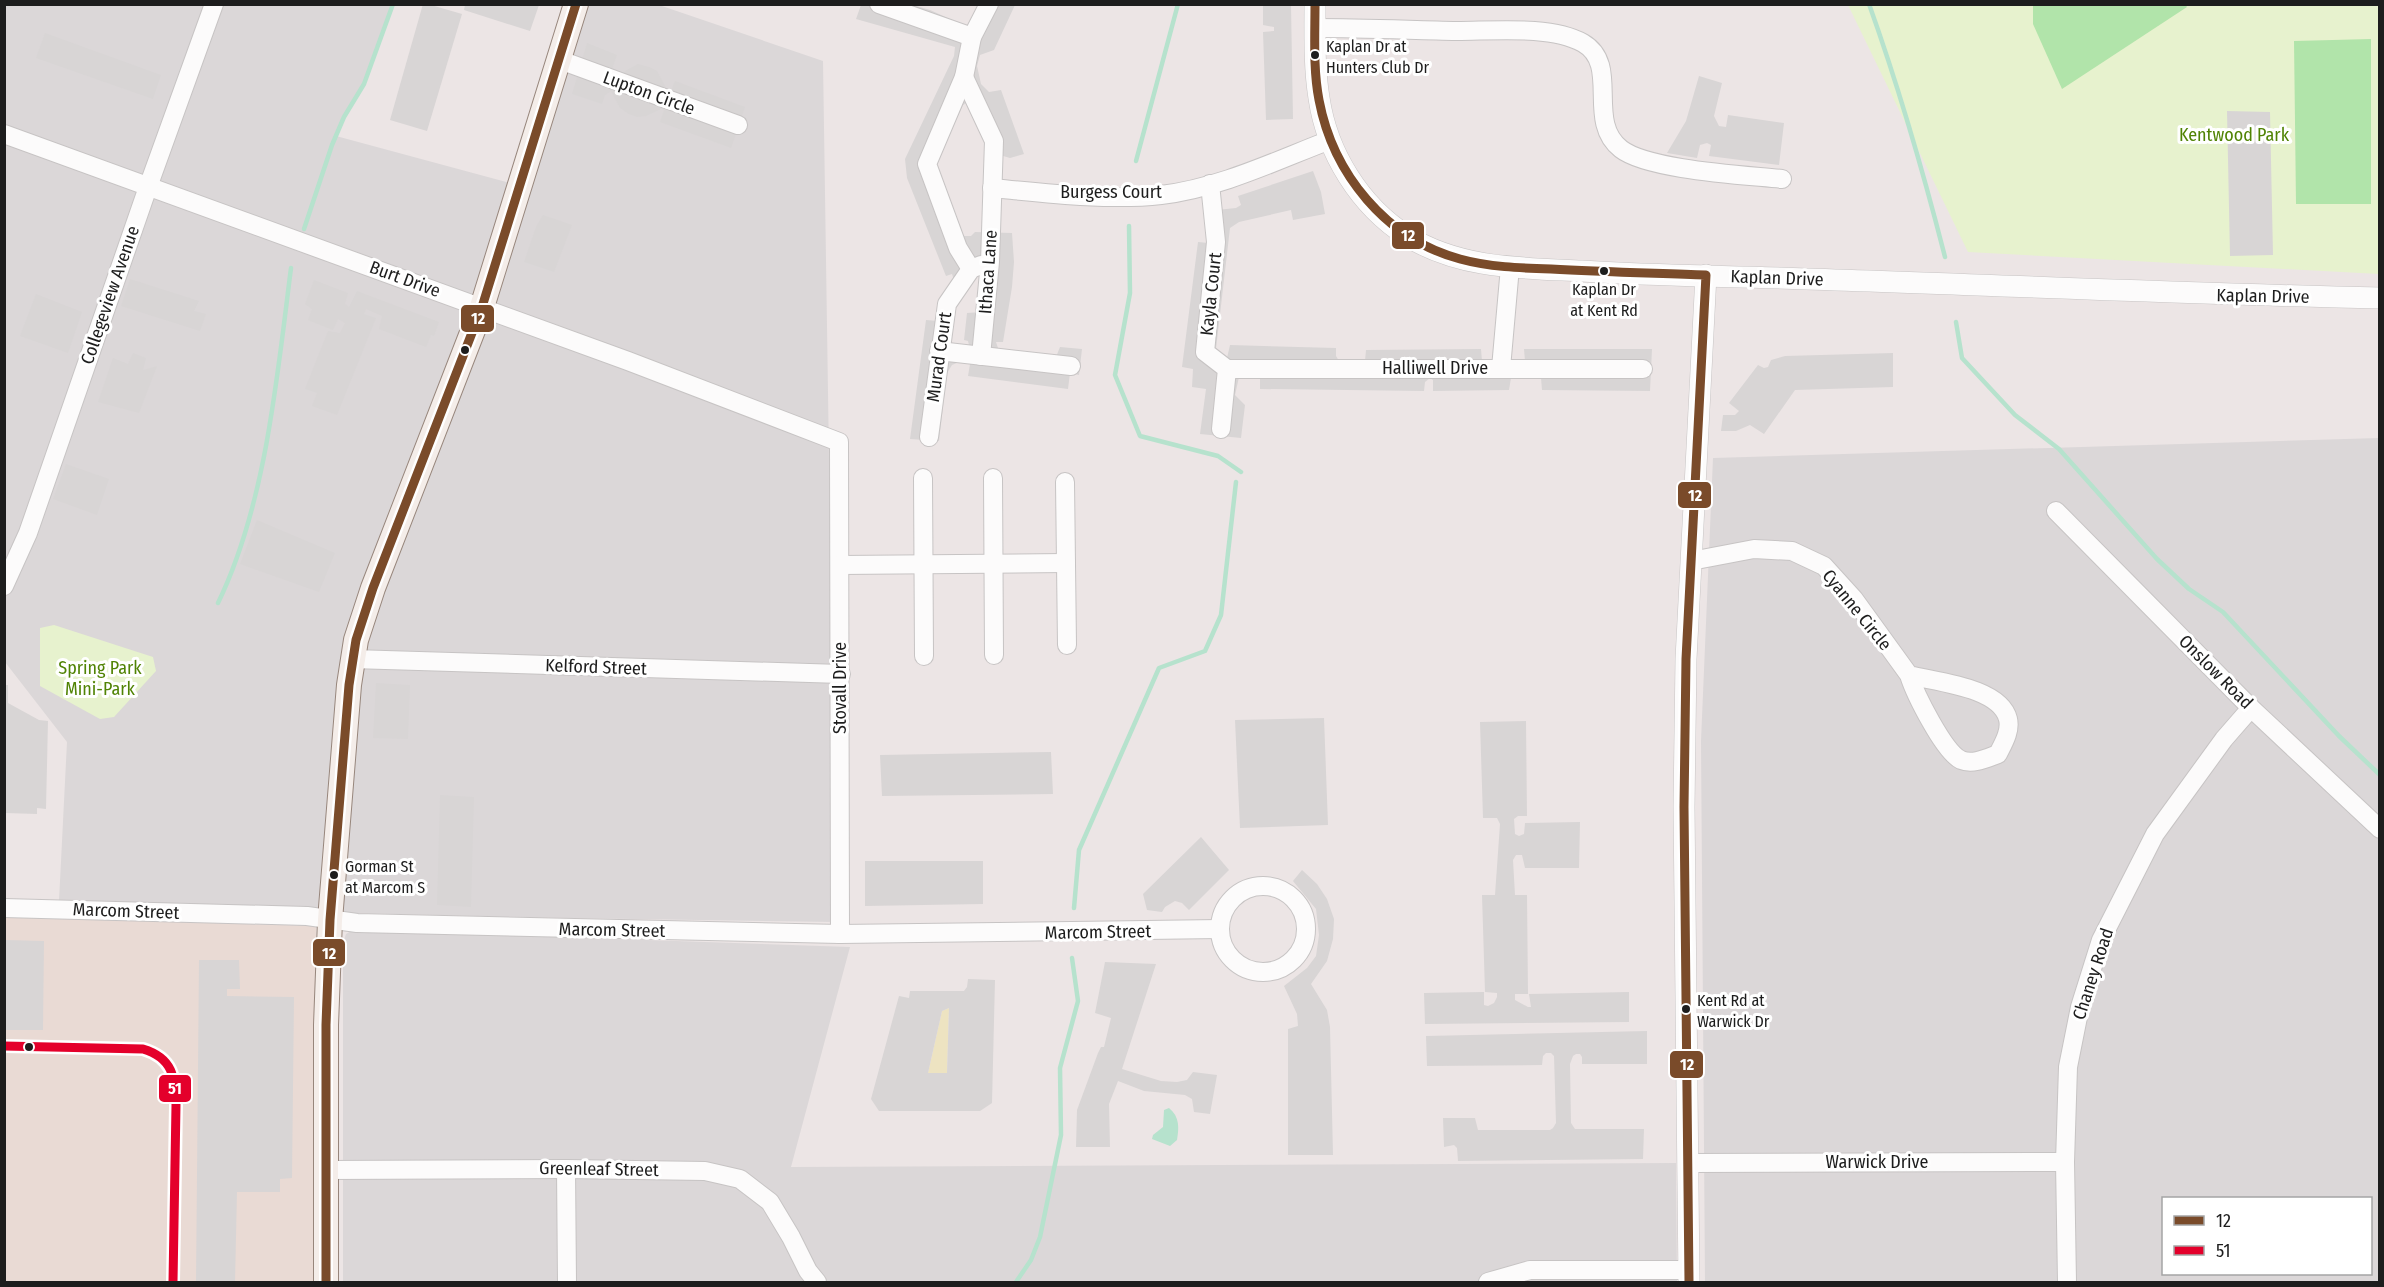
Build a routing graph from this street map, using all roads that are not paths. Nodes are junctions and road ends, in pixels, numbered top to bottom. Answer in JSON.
{"nodes":[{"id":1,"x":214,"y":4,"type":"edge"},
{"id":2,"x":576,"y":4,"type":"edge"},
{"id":3,"x":879,"y":4,"type":"edge"},
{"id":4,"x":989,"y":4,"type":"edge"},
{"id":5,"x":1315,"y":4,"type":"edge"},
{"id":6,"x":1315,"y":28,"type":"junction"},
{"id":7,"x":972,"y":37,"type":"junction"},
{"id":8,"x":560,"y":60,"type":"junction"},
{"id":9,"x":964,"y":77,"type":"junction"},
{"id":10,"x":738,"y":125,"type":"dead end"},
{"id":11,"x":4,"y":134,"type":"edge"},
{"id":12,"x":1330,"y":140,"type":"junction"},
{"id":13,"x":1782,"y":179,"type":"dead end"},
{"id":14,"x":1210,"y":184,"type":"junction"},
{"id":15,"x":148,"y":187,"type":"junction"},
{"id":16,"x":992,"y":188,"type":"junction"},
{"id":17,"x":990,"y":262,"type":"junction"},
{"id":18,"x":1510,"y":267,"type":"junction"},
{"id":19,"x":971,"y":269,"type":"junction"},
{"id":20,"x":1706,"y":275,"type":"junction"},
{"id":21,"x":2379,"y":298,"type":"edge"},
{"id":22,"x":482,"y":307,"type":"junction"},
{"id":23,"x":939,"y":351,"type":"junction"},
{"id":24,"x":981,"y":356,"type":"junction"},
{"id":25,"x":1071,"y":366,"type":"dead end"},
{"id":26,"x":1501,"y":368,"type":"junction"},
{"id":27,"x":1227,"y":369,"type":"junction"},
{"id":28,"x":1643,"y":369,"type":"dead end"},
{"id":29,"x":1221,"y":429,"type":"dead end"},
{"id":30,"x":929,"y":437,"type":"dead end"},
{"id":31,"x":838,"y":442,"type":"joint"},
{"id":32,"x":923,"y":478,"type":"dead end"},
{"id":33,"x":993,"y":478,"type":"dead end"},
{"id":34,"x":1065,"y":482,"type":"dead end"},
{"id":35,"x":2056,"y":511,"type":"dead end"},
{"id":36,"x":1691,"y":561,"type":"junction"},
{"id":37,"x":1066,"y":563,"type":"junction"},
{"id":38,"x":923,"y":564,"type":"junction"},
{"id":39,"x":994,"y":564,"type":"junction"},
{"id":40,"x":840,"y":565,"type":"junction"},
{"id":41,"x":4,"y":586,"type":"edge"},
{"id":42,"x":1067,"y":645,"type":"dead end"},
{"id":43,"x":994,"y":655,"type":"dead end"},
{"id":44,"x":924,"y":656,"type":"dead end"},
{"id":45,"x":352,"y":659,"type":"junction"},
{"id":46,"x":841,"y":674,"type":"junction"},
{"id":47,"x":1909,"y":675,"type":"junction"},
{"id":48,"x":2251,"y":708,"type":"junction"},
{"id":49,"x":2379,"y":829,"type":"edge"},
{"id":50,"x":4,"y":908,"type":"edge"},
{"id":51,"x":330,"y":920,"type":"junction"},
{"id":52,"x":1220,"y":929,"type":"junction"},
{"id":53,"x":840,"y":934,"type":"junction"},
{"id":54,"x":2065,"y":1162,"type":"junction"},
{"id":55,"x":1689,"y":1163,"type":"junction"},
{"id":56,"x":566,"y":1168,"type":"junction"},
{"id":57,"x":326,"y":1170,"type":"junction"},
{"id":58,"x":1689,"y":1276,"type":"edge"},
{"id":59,"x":326,"y":1282,"type":"edge"},
{"id":60,"x":567,"y":1282,"type":"edge"},
{"id":61,"x":817,"y":1282,"type":"edge"},
{"id":62,"x":1488,"y":1282,"type":"edge"},
{"id":63,"x":2067,"y":1282,"type":"edge"}],
"edges":[{"from":1,"to":15,"type":"street","name":"Collegeview Avenue"},
{"from":2,"to":8,"type":"main road"},
{"from":3,"to":7,"type":"street"},
{"from":4,"to":7,"type":"street"},
{"from":5,"to":6,"type":"street","name":"Kaplan Drive"},
{"from":6,"to":12,"type":"street","name":"Kaplan Drive"},
{"from":6,"to":13,"type":"street"},
{"from":7,"to":9,"type":"street"},
{"from":8,"to":10,"type":"street","name":"Lupton Circle"},
{"from":8,"to":22,"type":"main road"},
{"from":9,"to":16,"type":"street","name":"Ithaca Lane"},
{"from":9,"to":19,"type":"street"},
{"from":11,"to":15,"type":"street","name":"Burt Drive"},
{"from":12,"to":14,"type":"street","name":"Burgess Court"},
{"from":12,"to":18,"type":"street","name":"Kaplan Drive"},
{"from":14,"to":16,"type":"street","name":"Burgess Court"},
{"from":14,"to":27,"type":"street","name":"Kayla Court"},
{"from":15,"to":22,"type":"street","name":"Burt Drive"},
{"from":15,"to":41,"type":"street","name":"Collegeview Avenue"},
{"from":16,"to":17,"type":"street","name":"Ithaca Lane"},
{"from":17,"to":19,"type":"street"},
{"from":17,"to":24,"type":"street","name":"Ithaca Lane"},
{"from":18,"to":20,"type":"street","name":"Kaplan Drive"},
{"from":18,"to":26,"type":"street"},
{"from":19,"to":23,"type":"street","name":"Murad Court"},
{"from":20,"to":21,"type":"street","name":"Kaplan Drive"},
{"from":20,"to":36,"type":"street"},
{"from":22,"to":31,"type":"street","name":"Burt Drive"},
{"from":22,"to":45,"type":"main road"},
{"from":23,"to":24,"type":"street"},
{"from":23,"to":30,"type":"street","name":"Murad Court"},
{"from":24,"to":25,"type":"street"},
{"from":26,"to":27,"type":"street","name":"Halliwell Drive"},
{"from":26,"to":28,"type":"street","name":"Halliwell Drive"},
{"from":27,"to":29,"type":"street"},
{"from":31,"to":40,"type":"street","name":"Stovall Drive"},
{"from":32,"to":38,"type":"street"},
{"from":33,"to":39,"type":"street"},
{"from":34,"to":37,"type":"street"},
{"from":35,"to":48,"type":"street","name":"Onslow Road"},
{"from":36,"to":47,"type":"street","name":"Cyanne Circle"},
{"from":36,"to":55,"type":"street"},
{"from":37,"to":39,"type":"street"},
{"from":37,"to":42,"type":"street"},
{"from":38,"to":39,"type":"street"},
{"from":38,"to":40,"type":"street"},
{"from":38,"to":44,"type":"street"},
{"from":39,"to":43,"type":"street"},
{"from":40,"to":46,"type":"street","name":"Stovall Drive"},
{"from":45,"to":46,"type":"street","name":"Kelford Street"},
{"from":45,"to":51,"type":"main road"},
{"from":46,"to":53,"type":"street","name":"Stovall Drive"},
{"from":47,"to":47,"type":"street","name":"Cyanne Circle"},
{"from":48,"to":49,"type":"street","name":"Onslow Road"},
{"from":48,"to":54,"type":"street","name":"Chaney Road"},
{"from":50,"to":51,"type":"street","name":"Marcom Street"},
{"from":51,"to":53,"type":"street","name":"Marcom Street"},
{"from":51,"to":57,"type":"main road"},
{"from":52,"to":52,"type":"street"},
{"from":52,"to":53,"type":"street","name":"Marcom Street"},
{"from":54,"to":55,"type":"street","name":"Warwick Drive"},
{"from":54,"to":63,"type":"street","name":"Chaney Road"},
{"from":55,"to":58,"type":"street"},
{"from":56,"to":57,"type":"street","name":"Greenleaf Street"},
{"from":56,"to":60,"type":"street"},
{"from":56,"to":61,"type":"street","name":"Greenleaf Street"},
{"from":57,"to":59,"type":"main road"},
{"from":58,"to":62,"type":"street"}]}
